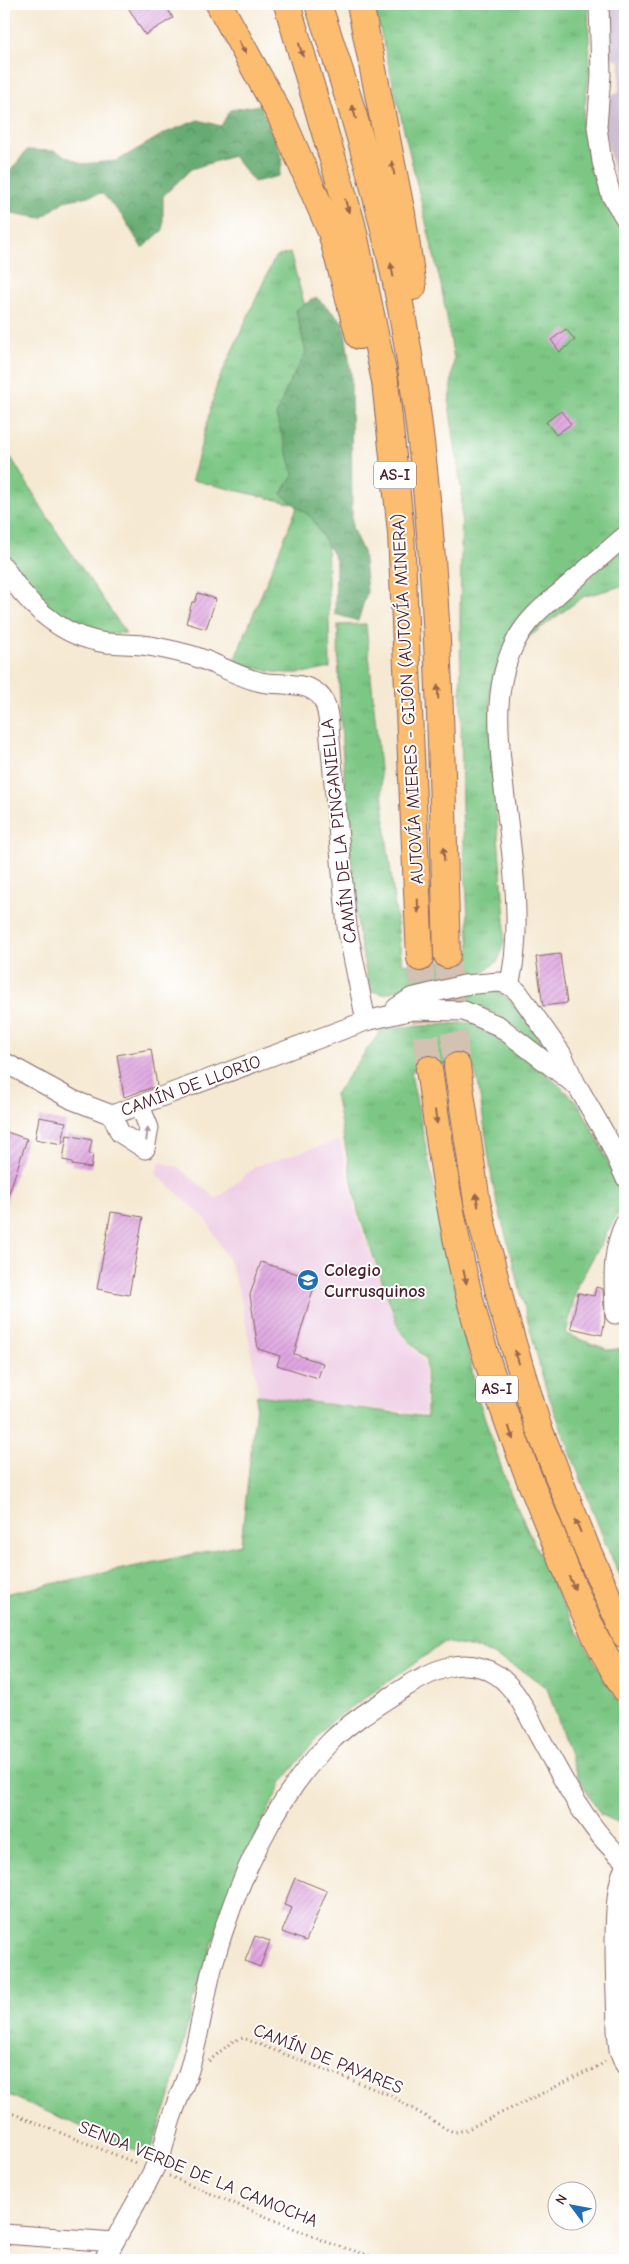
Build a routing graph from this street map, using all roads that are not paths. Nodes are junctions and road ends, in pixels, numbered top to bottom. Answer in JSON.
{"nodes":[{"id":1,"x":219,"y":4,"type":"edge"},
{"id":2,"x":287,"y":4,"type":"edge"},
{"id":3,"x":318,"y":4,"type":"edge"},
{"id":4,"x":360,"y":4,"type":"edge"},
{"id":5,"x":599,"y":4,"type":"edge"},
{"id":6,"x":625,"y":218,"type":"edge"},
{"id":7,"x":430,"y":530,"type":"junction"},
{"id":8,"x":402,"y":532,"type":"junction"},
{"id":9,"x":625,"y":536,"type":"edge"},
{"id":10,"x":4,"y":568,"type":"edge"},
{"id":11,"x":448,"y":955,"type":"tunnel mouth"},
{"id":12,"x":420,"y":958,"type":"tunnel mouth"},
{"id":13,"x":509,"y":985,"type":"junction"},
{"id":14,"x":374,"y":1019,"type":"junction"},
{"id":15,"x":4,"y":1062,"type":"edge"},
{"id":16,"x":457,"y":1066,"type":"tunnel mouth"},
{"id":17,"x":429,"y":1069,"type":"tunnel mouth"},
{"id":18,"x":578,"y":1087,"type":"junction"},
{"id":19,"x":140,"y":1106,"type":"junction"},
{"id":20,"x":112,"y":1115,"type":"junction"},
{"id":21,"x":625,"y":1177,"type":"edge"},
{"id":22,"x":625,"y":1223,"type":"edge"},
{"id":23,"x":615,"y":1314,"type":"dead end"},
{"id":24,"x":625,"y":1635,"type":"edge"},
{"id":25,"x":625,"y":1689,"type":"edge"},
{"id":26,"x":625,"y":1861,"type":"edge"},
{"id":27,"x":625,"y":1868,"type":"edge"},
{"id":28,"x":622,"y":2058,"type":"edge"},
{"id":29,"x":4,"y":2234,"type":"edge"},
{"id":30,"x":114,"y":2242,"type":"junction"},
{"id":31,"x":104,"y":2260,"type":"edge"}],
"edges":[{"from":1,"to":8,"type":"highway","one_way":true},
{"from":2,"to":8,"type":"highway","name":"AUTOVÍA MIERES - GIJÓN (AUTOVÍA MINERA)","number":"AS-I","one_way":true},
{"from":7,"to":3,"type":"highway","name":"AUTOVÍA MIERES - GIJÓN (AUTOVÍA MINERA)","number":"AS-I","one_way":true},
{"from":7,"to":4,"type":"highway","one_way":true},
{"from":5,"to":6,"type":"street"},
{"from":11,"to":7,"type":"highway","name":"AUTOVÍA MIERES - GIJÓN (AUTOVÍA MINERA)","number":"AS-I","one_way":true},
{"from":8,"to":12,"type":"highway","name":"AUTOVÍA MIERES - GIJÓN (AUTOVÍA MINERA)","number":"AS-I","one_way":true},
{"from":9,"to":13,"type":"street"},
{"from":10,"to":14,"type":"street","name":"CAMÍN DE LA PINGANIELLA"},
{"from":13,"to":14,"type":"street","name":"CAMÍN DE LLORIO"},
{"from":13,"to":18,"type":"street","name":"CAMÍN DE LLORIO"},
{"from":14,"to":18,"type":"street","name":"CAMÍN DE LLORIO"},
{"from":14,"to":19,"type":"street","name":"CAMÍN DE LLORIO"},
{"from":15,"to":20,"type":"street","name":"CAMÍN DE LLORIO"},
{"from":24,"to":16,"type":"highway","number":"AS-I","one_way":true},
{"from":17,"to":25,"type":"highway","number":"AS-I","one_way":true},
{"from":18,"to":21,"type":"street","name":"CAMÍN DE LLORIO"},
{"from":19,"to":20,"type":"street","name":"CAMÍN DE LLORIO"},
{"from":20,"to":19,"type":"street","one_way":true},
{"from":22,"to":23,"type":"street"},
{"from":26,"to":30,"type":"street","bridge":true},
{"from":27,"to":28,"type":"street"},
{"from":29,"to":30,"type":"street"},
{"from":30,"to":31,"type":"street"}]}
